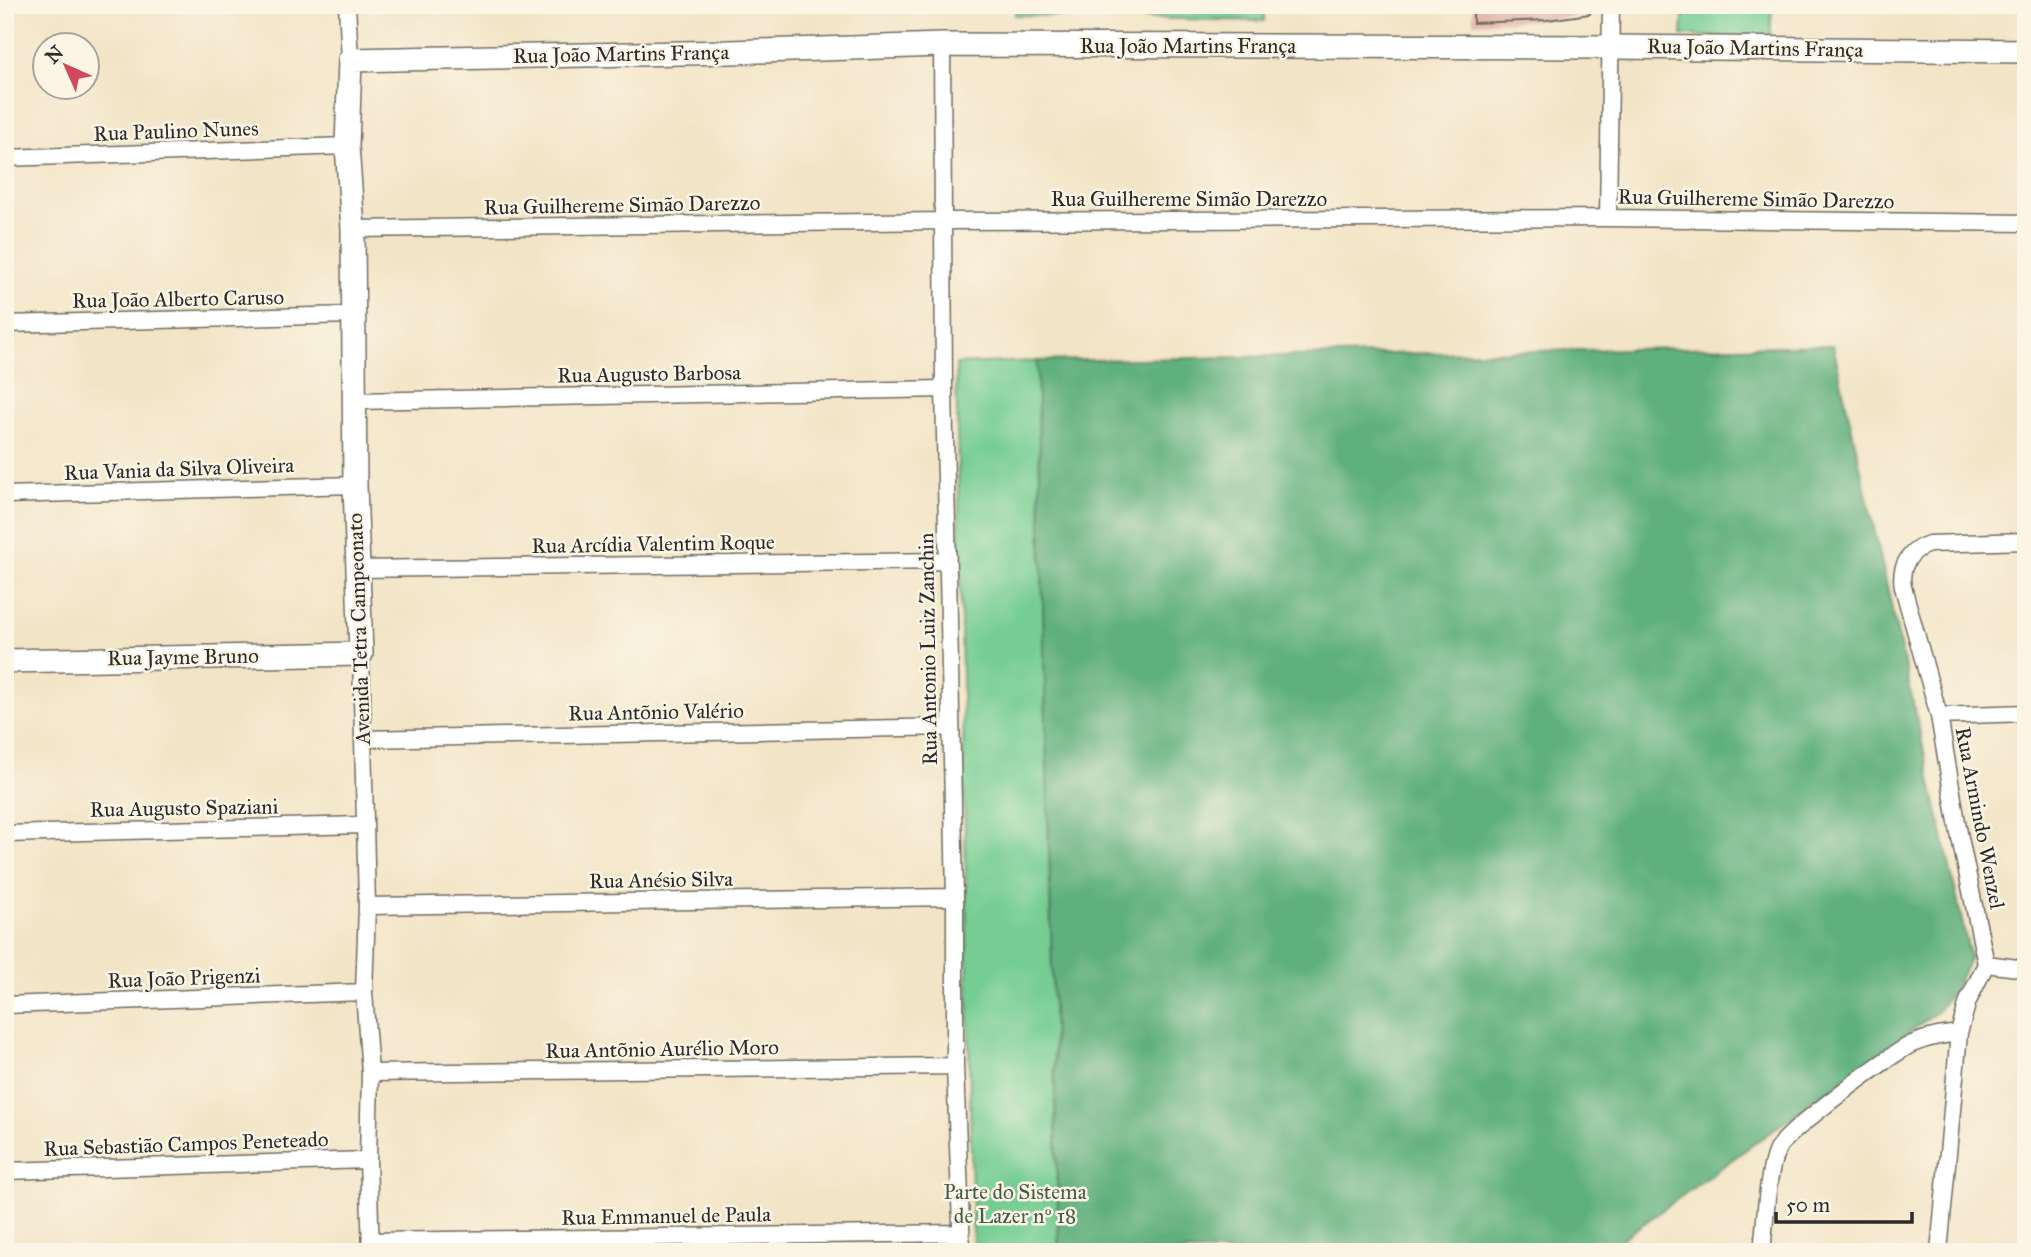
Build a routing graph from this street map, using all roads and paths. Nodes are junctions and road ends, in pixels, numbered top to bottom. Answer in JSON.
{"nodes":[{"id":1,"x":346,"y":5,"type":"edge"},
{"id":2,"x":1611,"y":5,"type":"edge"},
{"id":3,"x":942,"y":45,"type":"junction"},
{"id":4,"x":1611,"y":47,"type":"junction"},
{"id":5,"x":2026,"y":51,"type":"edge"},
{"id":6,"x":350,"y":60,"type":"junction"},
{"id":7,"x":347,"y":146,"type":"junction"},
{"id":8,"x":5,"y":158,"type":"edge"},
{"id":9,"x":1608,"y":218,"type":"junction"},
{"id":10,"x":944,"y":221,"type":"junction"},
{"id":11,"x":2026,"y":223,"type":"edge"},
{"id":12,"x":353,"y":229,"type":"junction"},
{"id":13,"x":352,"y":315,"type":"junction"},
{"id":14,"x":5,"y":324,"type":"edge"},
{"id":15,"x":944,"y":389,"type":"junction"},
{"id":16,"x":355,"y":401,"type":"junction"},
{"id":17,"x":355,"y":485,"type":"junction"},
{"id":18,"x":5,"y":495,"type":"edge"},
{"id":19,"x":2026,"y":541,"type":"edge"},
{"id":20,"x":947,"y":561,"type":"junction"},
{"id":21,"x":358,"y":569,"type":"junction"},
{"id":22,"x":361,"y":653,"type":"junction"},
{"id":23,"x":5,"y":661,"type":"edge"},
{"id":24,"x":2026,"y":713,"type":"edge"},
{"id":25,"x":1939,"y":716,"type":"junction"},
{"id":26,"x":951,"y":727,"type":"junction"},
{"id":27,"x":363,"y":739,"type":"junction"},
{"id":28,"x":363,"y":825,"type":"junction"},
{"id":29,"x":5,"y":834,"type":"edge"},
{"id":30,"x":955,"y":897,"type":"junction"},
{"id":31,"x":367,"y":905,"type":"junction"},
{"id":32,"x":1986,"y":964,"type":"junction"},
{"id":33,"x":2026,"y":969,"type":"edge"},
{"id":34,"x":364,"y":992,"type":"junction"},
{"id":35,"x":5,"y":1005,"type":"edge"},
{"id":36,"x":1959,"y":1033,"type":"junction"},
{"id":37,"x":955,"y":1066,"type":"junction"},
{"id":38,"x":370,"y":1073,"type":"junction"},
{"id":39,"x":368,"y":1160,"type":"junction"},
{"id":40,"x":5,"y":1171,"type":"edge"},
{"id":41,"x":961,"y":1233,"type":"junction"},
{"id":42,"x":371,"y":1247,"type":"edge"},
{"id":43,"x":962,"y":1252,"type":"edge"},
{"id":44,"x":1762,"y":1252,"type":"edge"},
{"id":45,"x":1939,"y":1252,"type":"edge"}],
"edges":[{"from":1,"to":6,"type":"street","name":"Avenida Tetra Campeonato"},
{"from":2,"to":4,"type":"street"},
{"from":3,"to":4,"type":"main road","name":"Rua João Martins França"},
{"from":3,"to":6,"type":"main road","name":"Rua João Martins França"},
{"from":3,"to":10,"type":"street","name":"Rua Antonio Luiz Zanchin"},
{"from":4,"to":5,"type":"main road","name":"Rua João Martins França"},
{"from":4,"to":9,"type":"street"},
{"from":6,"to":7,"type":"main road","name":"Avenida Tetra Campeonato"},
{"from":7,"to":8,"type":"street","name":"Rua Paulino Nunes"},
{"from":7,"to":12,"type":"main road","name":"Avenida Tetra Campeonato"},
{"from":9,"to":10,"type":"street","name":"Rua Guilhereme Simão Darezzo"},
{"from":9,"to":11,"type":"street","name":"Rua Guilhereme Simão Darezzo"},
{"from":10,"to":12,"type":"street","name":"Rua Guilhereme Simão Darezzo"},
{"from":10,"to":15,"type":"street","name":"Rua Antonio Luiz Zanchin"},
{"from":12,"to":13,"type":"main road","name":"Avenida Tetra Campeonato"},
{"from":13,"to":14,"type":"street","name":"Rua João Alberto Caruso"},
{"from":13,"to":16,"type":"main road","name":"Avenida Tetra Campeonato"},
{"from":15,"to":16,"type":"street","name":"Rua Augusto Barbosa"},
{"from":15,"to":20,"type":"street","name":"Rua Antonio Luiz Zanchin"},
{"from":16,"to":17,"type":"main road","name":"Avenida Tetra Campeonato"},
{"from":17,"to":18,"type":"street","name":"Rua Vania da Silva Oliveira"},
{"from":17,"to":21,"type":"main road","name":"Avenida Tetra Campeonato"},
{"from":19,"to":25,"type":"street","name":"Rua Armindo Wenzel"},
{"from":20,"to":21,"type":"street","name":"Rua Arcídia Valentim Roque"},
{"from":20,"to":26,"type":"street","name":"Rua Antonio Luiz Zanchin"},
{"from":21,"to":22,"type":"main road","name":"Avenida Tetra Campeonato"},
{"from":22,"to":23,"type":"main road","name":"Rua Jayme Bruno"},
{"from":22,"to":27,"type":"street","name":"Avenida Tetra Campeonato"},
{"from":24,"to":25,"type":"street"},
{"from":25,"to":32,"type":"street","name":"Rua Armindo Wenzel"},
{"from":26,"to":27,"type":"street","name":"Rua Antõnio Valério"},
{"from":26,"to":30,"type":"street","name":"Rua Antonio Luiz Zanchin"},
{"from":27,"to":28,"type":"street","name":"Avenida Tetra Campeonato"},
{"from":28,"to":29,"type":"street","name":"Rua Augusto Spaziani"},
{"from":28,"to":31,"type":"street","name":"Avenida Tetra Campeonato"},
{"from":30,"to":31,"type":"street","name":"Rua Anésio Silva"},
{"from":30,"to":37,"type":"street","name":"Rua Antonio Luiz Zanchin"},
{"from":31,"to":34,"type":"street","name":"Avenida Tetra Campeonato"},
{"from":32,"to":33,"type":"street"},
{"from":32,"to":36,"type":"street"},
{"from":34,"to":35,"type":"street","name":"Rua João Prigenzi"},
{"from":34,"to":38,"type":"street","name":"Avenida Tetra Campeonato"},
{"from":36,"to":44,"type":"street"},
{"from":36,"to":45,"type":"street"},
{"from":37,"to":38,"type":"street","name":"Rua Antõnio Aurélio Moro"},
{"from":37,"to":41,"type":"street","name":"Rua Antonio Luiz Zanchin"},
{"from":38,"to":39,"type":"street","name":"Avenida Tetra Campeonato"},
{"from":39,"to":40,"type":"street","name":"Rua Sebastião Campos Peneteado"},
{"from":39,"to":42,"type":"street","name":"Avenida Tetra Campeonato"},
{"from":41,"to":42,"type":"street","name":"Rua Emmanuel de Paula"},
{"from":41,"to":43,"type":"street","name":"Rua Antonio Luiz Zanchin"}]}
